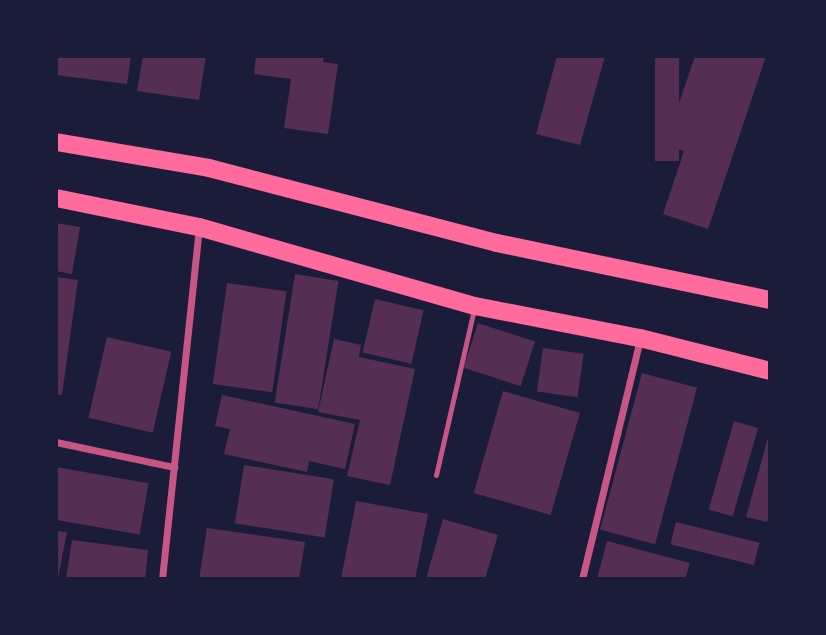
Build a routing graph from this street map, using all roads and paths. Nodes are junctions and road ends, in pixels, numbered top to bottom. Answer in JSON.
{"nodes":[{"id":1,"x":56,"y":142,"type":"edge"},
{"id":2,"x":56,"y":198,"type":"edge"},
{"id":3,"x":199,"y":228,"type":"junction"},
{"id":4,"x":770,"y":300,"type":"edge"},
{"id":5,"x":475,"y":306,"type":"junction"},
{"id":6,"x":640,"y":338,"type":"junction"},
{"id":7,"x":770,"y":371,"type":"edge"},
{"id":8,"x":56,"y":442,"type":"edge"},
{"id":9,"x":174,"y":467,"type":"junction"},
{"id":10,"x":436,"y":475,"type":"dead end"},
{"id":11,"x":162,"y":579,"type":"edge"},
{"id":12,"x":582,"y":579,"type":"edge"}],
"edges":[{"from":1,"to":4,"type":"main road"},
{"from":2,"to":3,"type":"main road"},
{"from":3,"to":5,"type":"main road"},
{"from":3,"to":9,"type":"street"},
{"from":5,"to":6,"type":"main road"},
{"from":5,"to":10,"type":"lane"},
{"from":6,"to":7,"type":"main road"},
{"from":6,"to":12,"type":"street"},
{"from":8,"to":9,"type":"street"},
{"from":9,"to":11,"type":"street"}]}
